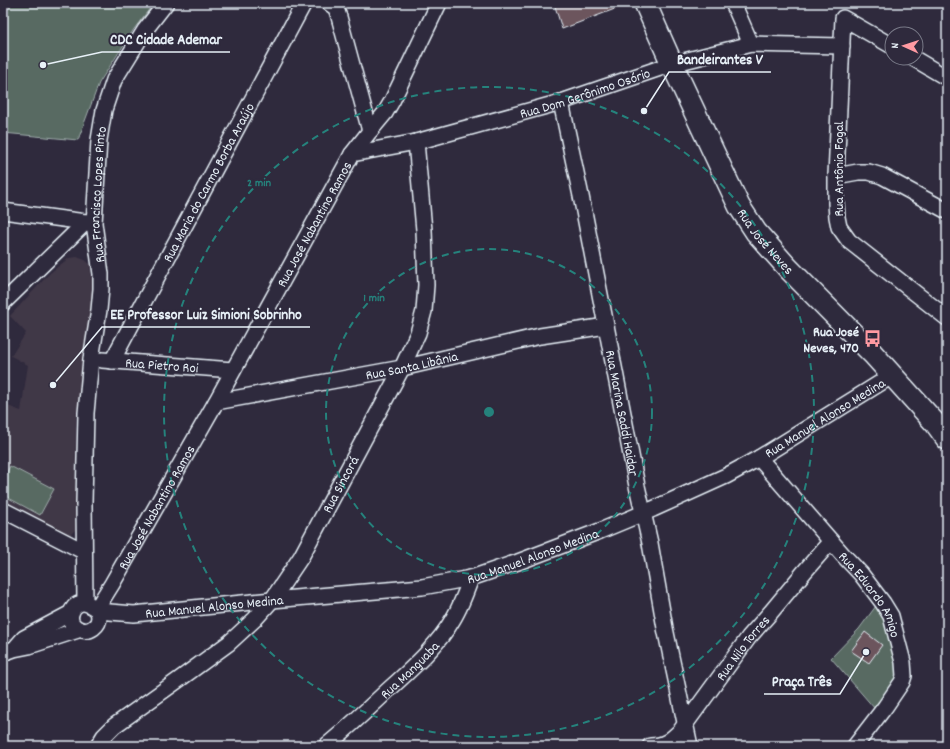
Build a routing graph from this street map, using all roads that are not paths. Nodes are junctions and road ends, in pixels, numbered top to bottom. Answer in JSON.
{"nodes":[{"id":1,"x":166,"y":3,"type":"edge"},
{"id":2,"x":304,"y":3,"type":"edge"},
{"id":3,"x":439,"y":3,"type":"edge"},
{"id":4,"x":645,"y":3,"type":"edge"},
{"id":5,"x":733,"y":3,"type":"edge"},
{"id":6,"x":335,"y":5,"type":"edge"},
{"id":7,"x":884,"y":41,"type":"edge"},
{"id":8,"x":751,"y":44,"type":"junction"},
{"id":9,"x":842,"y":46,"type":"junction"},
{"id":10,"x":672,"y":64,"type":"junction"},
{"id":11,"x":924,"y":64,"type":"edge"},
{"id":12,"x":947,"y":78,"type":"edge"},
{"id":13,"x":561,"y":102,"type":"junction"},
{"id":14,"x":370,"y":131,"type":"junction"},
{"id":15,"x":416,"y":142,"type":"junction"},
{"id":16,"x":352,"y":154,"type":"junction"},
{"id":17,"x":836,"y":176,"type":"junction"},
{"id":18,"x":3,"y":211,"type":"edge"},
{"id":19,"x":947,"y":212,"type":"edge"},
{"id":20,"x":90,"y":223,"type":"junction"},
{"id":21,"x":3,"y":303,"type":"edge"},
{"id":22,"x":947,"y":318,"type":"edge"},
{"id":23,"x":606,"y":326,"type":"junction"},
{"id":24,"x":91,"y":359,"type":"junction"},
{"id":25,"x":112,"y":361,"type":"junction"},
{"id":26,"x":402,"y":368,"type":"junction"},
{"id":27,"x":233,"y":370,"type":"junction"},
{"id":28,"x":893,"y":375,"type":"junction"},
{"id":29,"x":216,"y":402,"type":"junction"},
{"id":30,"x":947,"y":439,"type":"edge"},
{"id":31,"x":759,"y":458,"type":"junction"},
{"id":32,"x":3,"y":510,"type":"edge"},
{"id":33,"x":643,"y":513,"type":"junction"},
{"id":34,"x":831,"y":541,"type":"junction"},
{"id":35,"x":84,"y":551,"type":"junction"},
{"id":36,"x":471,"y":578,"type":"junction"},
{"id":37,"x":272,"y":600,"type":"junction"},
{"id":38,"x":85,"y":608,"type":"junction"},
{"id":39,"x":134,"y":614,"type":"junction"},
{"id":40,"x":96,"y":626,"type":"junction"},
{"id":41,"x":78,"y":630,"type":"junction"},
{"id":42,"x":8,"y":651,"type":"edge"},
{"id":43,"x":686,"y":723,"type":"junction"},
{"id":44,"x":98,"y":746,"type":"edge"},
{"id":45,"x":326,"y":746,"type":"edge"},
{"id":46,"x":650,"y":746,"type":"edge"},
{"id":47,"x":690,"y":746,"type":"edge"},
{"id":48,"x":855,"y":746,"type":"edge"}],
"edges":[{"from":1,"to":20,"type":"street","name":"Rua Francisco Lopes Pinto"},
{"from":2,"to":25,"type":"street","name":"Rua Maria do Carmo Borba Araújo"},
{"from":3,"to":14,"type":"street","name":"Rua José Nabantino Ramos"},
{"from":4,"to":10,"type":"street","name":"Rua José Neves"},
{"from":5,"to":8,"type":"street"},
{"from":6,"to":14,"type":"street"},
{"from":7,"to":9,"type":"street","name":"Rua Antônio Fogal"},
{"from":8,"to":9,"type":"street","name":"Rua Dom Gerônimo Osório"},
{"from":8,"to":10,"type":"street","name":"Rua Dom Gerônimo Osório"},
{"from":9,"to":17,"type":"street","name":"Rua Antônio Fogal"},
{"from":10,"to":13,"type":"street","name":"Rua Dom Gerônimo Osório"},
{"from":10,"to":28,"type":"street","name":"Rua José Neves"},
{"from":11,"to":12,"type":"street"},
{"from":13,"to":15,"type":"street","name":"Rua Dom Gerônimo Osório"},
{"from":13,"to":23,"type":"street","name":"Rua Marina Saddi Haidar"},
{"from":14,"to":16,"type":"street","name":"Rua José Nabantino Ramos"},
{"from":15,"to":16,"type":"street","name":"Rua Dom Gerônimo Osório"},
{"from":15,"to":26,"type":"street","name":"Rua Sincorá"},
{"from":16,"to":27,"type":"street","name":"Rua José Nabantino Ramos"},
{"from":17,"to":19,"type":"street"},
{"from":17,"to":22,"type":"street","name":"Rua Antônio Fogal"},
{"from":18,"to":20,"type":"street"},
{"from":20,"to":21,"type":"street"},
{"from":20,"to":24,"type":"street","name":"Rua Francisco Lopes Pinto"},
{"from":23,"to":26,"type":"street","name":"Rua Santa Libânia"},
{"from":23,"to":33,"type":"street","name":"Rua Marina Saddi Haidar"},
{"from":24,"to":25,"type":"street","name":"Rua Pietro Roi"},
{"from":24,"to":35,"type":"street","name":"Rua Francisco Lopes Pinto"},
{"from":25,"to":27,"type":"street","name":"Rua Pietro Roi"},
{"from":26,"to":29,"type":"street","name":"Rua Santa Libânia"},
{"from":26,"to":37,"type":"street","name":"Rua Sincorá"},
{"from":27,"to":29,"type":"street","name":"Rua José Nabantino Ramos"},
{"from":28,"to":30,"type":"street","name":"Rua José Neves"},
{"from":28,"to":31,"type":"street","name":"Rua Manuel Alonso Medina"},
{"from":29,"to":38,"type":"street","name":"Rua José Nabantino Ramos"},
{"from":31,"to":33,"type":"street","name":"Rua Manuel Alonso Medina"},
{"from":31,"to":34,"type":"street","name":"Rua Eduardo Amigo"},
{"from":32,"to":35,"type":"street"},
{"from":33,"to":36,"type":"street","name":"Rua Manuel Alonso Medina"},
{"from":33,"to":43,"type":"street","name":"Rua Marina Saddi Haidar"},
{"from":34,"to":43,"type":"street","name":"Rua Nilo Torres"},
{"from":34,"to":48,"type":"street","name":"Rua Eduardo Amigo"},
{"from":35,"to":38,"type":"street","name":"Rua Francisco Lopes Pinto"},
{"from":36,"to":37,"type":"street","name":"Rua Manuel Alonso Medina"},
{"from":36,"to":45,"type":"street","name":"Rua Manguaba"},
{"from":37,"to":39,"type":"street","name":"Rua Manuel Alonso Medina"},
{"from":37,"to":44,"type":"street","name":"Rua Sincorá"},
{"from":38,"to":39,"type":"street","name":"Rua Manuel Alonso Medina"},
{"from":38,"to":40,"type":"street"},
{"from":38,"to":41,"type":"street"},
{"from":38,"to":42,"type":"street","name":"Rua Manuel Alonso Medina"},
{"from":39,"to":40,"type":"street","name":"Rua Manuel Alonso Medina"},
{"from":40,"to":41,"type":"street","name":"Rua Manuel Alonso Medina"},
{"from":41,"to":42,"type":"street","name":"Rua Manuel Alonso Medina"},
{"from":43,"to":46,"type":"street","name":"Rua Nilo Torres"},
{"from":43,"to":47,"type":"street","name":"Rua Marina Saddi Haidar"}]}
